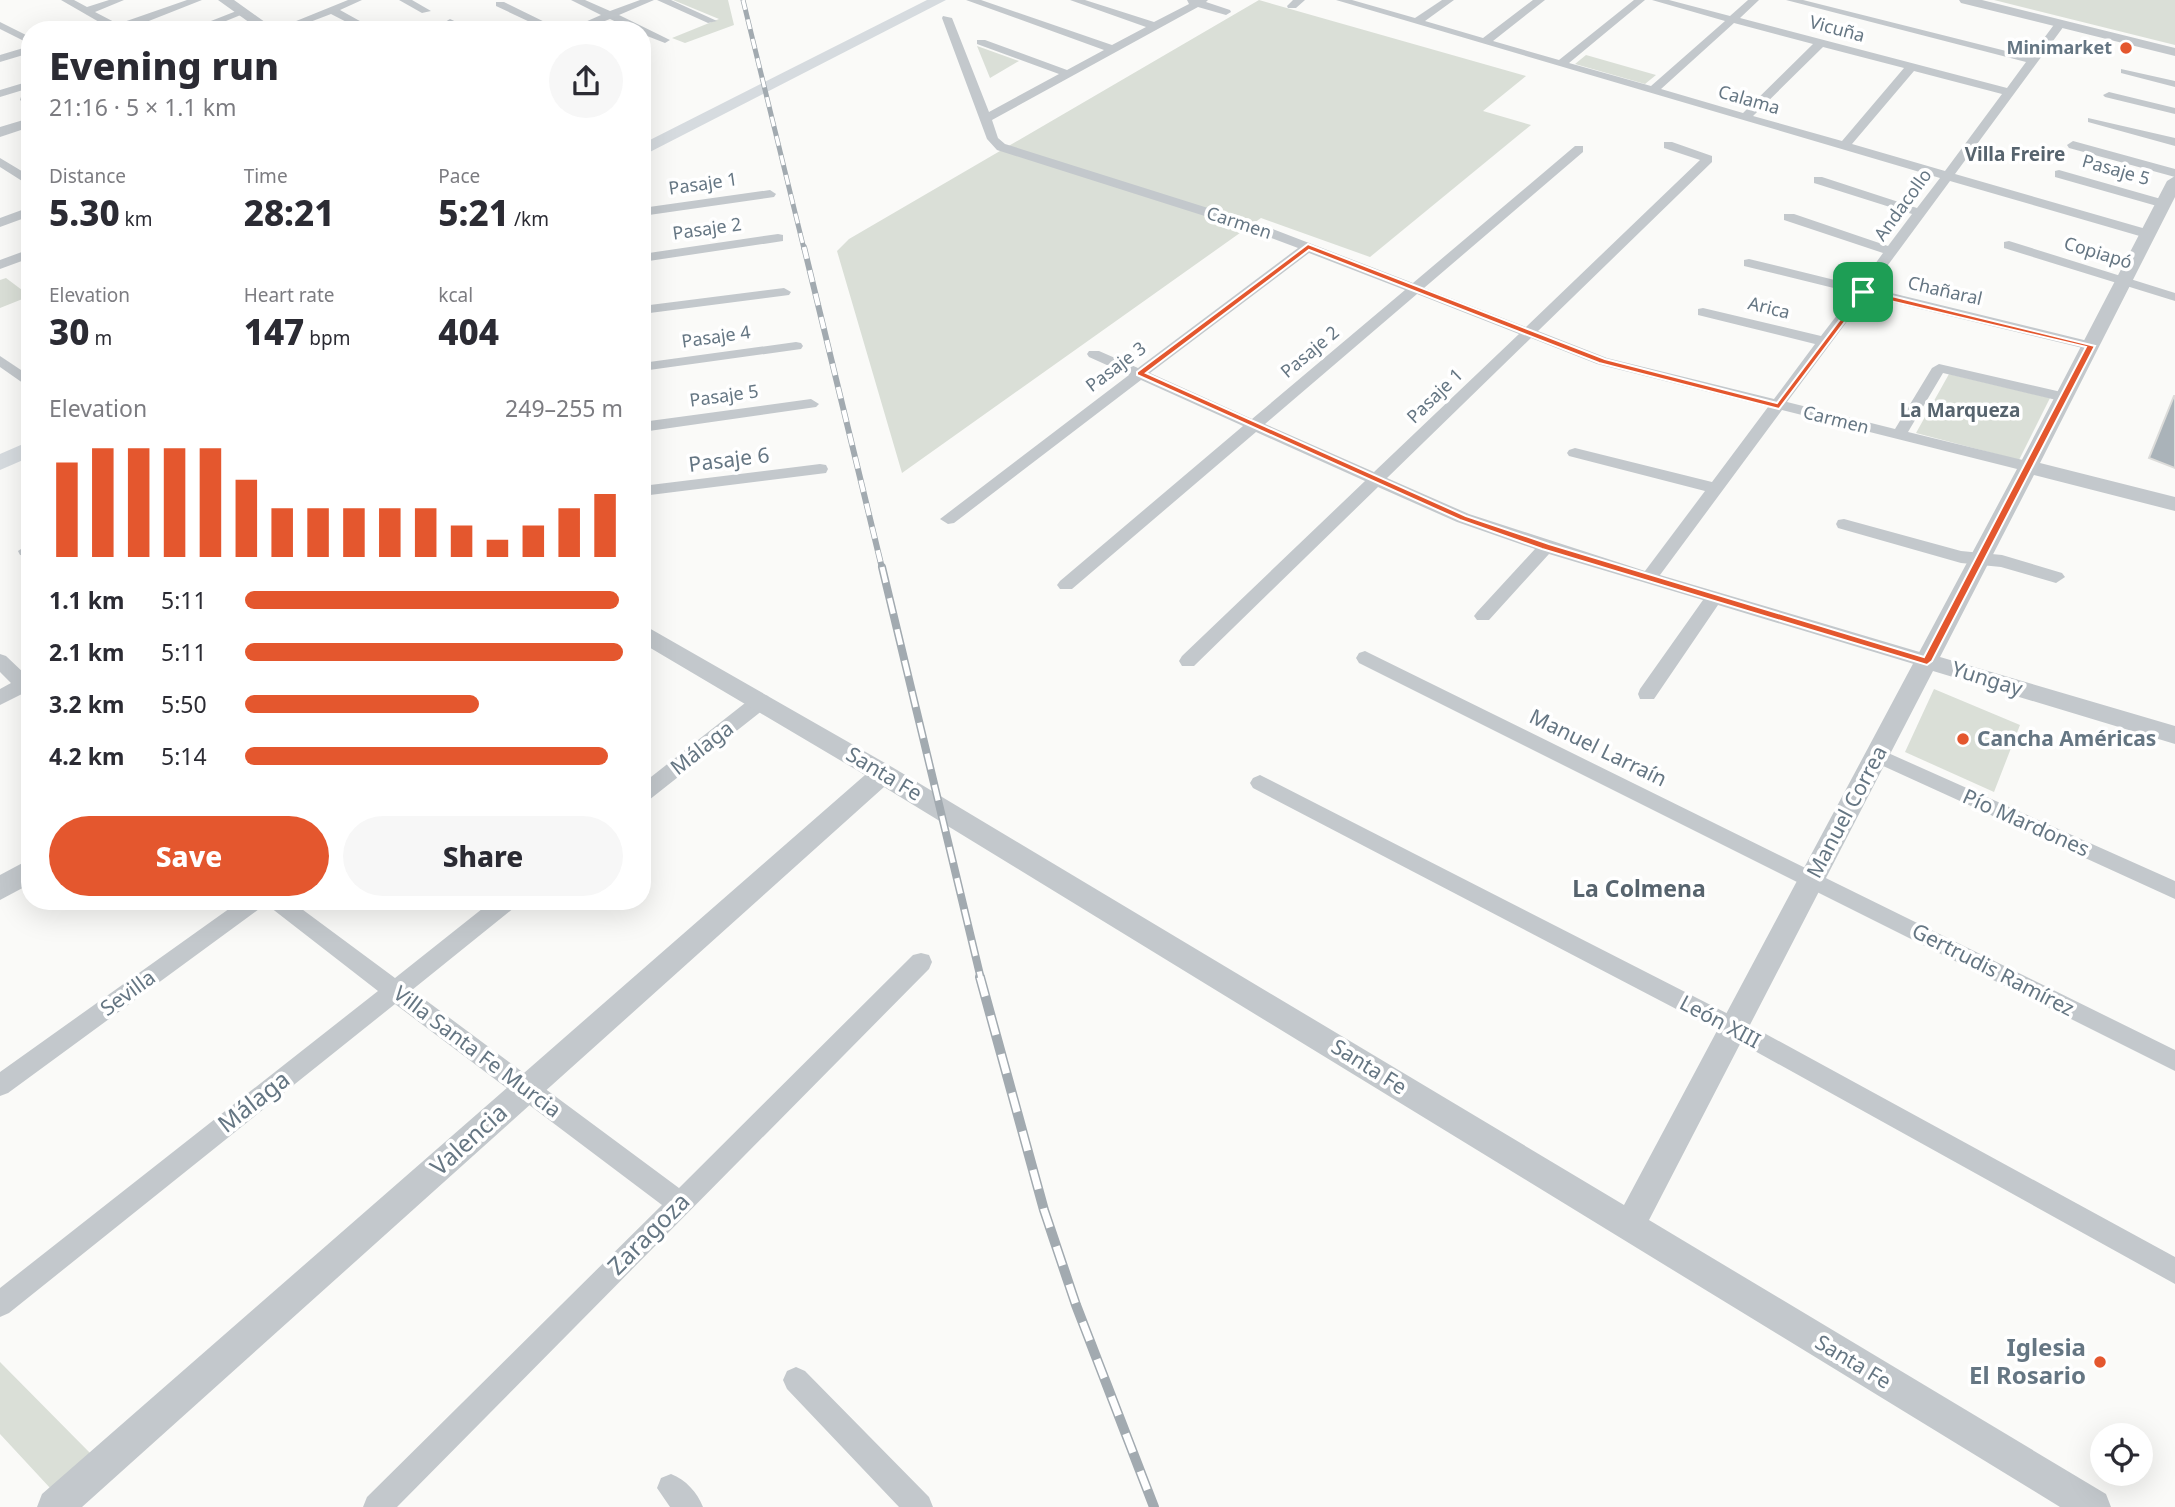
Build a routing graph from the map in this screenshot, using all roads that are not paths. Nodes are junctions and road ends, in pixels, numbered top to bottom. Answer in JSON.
{"nodes":[{"id":1,"x":66,"y":0,"type":"edge"},
{"id":2,"x":119,"y":0,"type":"edge"},
{"id":3,"x":197,"y":0,"type":"edge"},
{"id":4,"x":225,"y":0,"type":"edge"},
{"id":5,"x":404,"y":0,"type":"edge"},
{"id":6,"x":576,"y":0,"type":"edge"},
{"id":7,"x":649,"y":0,"type":"edge"},
{"id":8,"x":662,"y":0,"type":"edge"},
{"id":9,"x":914,"y":0,"type":"edge"},
{"id":10,"x":939,"y":0,"type":"edge"},
{"id":11,"x":971,"y":0,"type":"edge"},
{"id":12,"x":1075,"y":0,"type":"edge"},
{"id":13,"x":1341,"y":0,"type":"edge"},
{"id":14,"x":1449,"y":0,"type":"edge"},
{"id":15,"x":1540,"y":0,"type":"edge"},
{"id":16,"x":1640,"y":0,"type":"edge"},
{"id":17,"x":1657,"y":0,"type":"edge"},
{"id":18,"x":1754,"y":0,"type":"edge"},
{"id":19,"x":1791,"y":0,"type":"edge"},
{"id":20,"x":1966,"y":0,"type":"edge"},
{"id":21,"x":1196,"y":1,"type":"edge"},
{"id":22,"x":343,"y":3,"type":"edge"},
{"id":23,"x":500,"y":4,"type":"dead end"},
{"id":24,"x":87,"y":11,"type":"junction"},
{"id":25,"x":426,"y":11,"type":"dead end"},
{"id":26,"x":243,"y":12,"type":"junction"},
{"id":27,"x":1226,"y":12,"type":"dead end"},
{"id":28,"x":610,"y":15,"type":"junction"},
{"id":29,"x":947,"y":18,"type":"dead end"},
{"id":30,"x":712,"y":20,"type":"dead end"},
{"id":31,"x":1732,"y":20,"type":"junction"},
{"id":32,"x":105,"y":21,"type":"edge"},
{"id":33,"x":141,"y":21,"type":"edge"},
{"id":34,"x":218,"y":21,"type":"edge"},
{"id":35,"x":256,"y":21,"type":"edge"},
{"id":36,"x":300,"y":21,"type":"edge"},
{"id":37,"x":362,"y":21,"type":"edge"},
{"id":38,"x":537,"y":21,"type":"edge"},
{"id":39,"x":595,"y":21,"type":"edge"},
{"id":40,"x":623,"y":21,"type":"edge"},
{"id":41,"x":1417,"y":22,"type":"junction"},
{"id":42,"x":2060,"y":24,"type":"junction"},
{"id":43,"x":0,"y":25,"type":"edge"},
{"id":44,"x":1155,"y":26,"type":"junction"},
{"id":45,"x":651,"y":34,"type":"edge"},
{"id":46,"x":21,"y":36,"type":"edge"},
{"id":47,"x":665,"y":40,"type":"dead end"},
{"id":48,"x":981,"y":42,"type":"dead end"},
{"id":49,"x":1484,"y":42,"type":"junction"},
{"id":50,"x":1820,"y":43,"type":"junction"},
{"id":51,"x":1113,"y":49,"type":"junction"},
{"id":52,"x":21,"y":52,"type":"edge"},
{"id":53,"x":2175,"y":52,"type":"edge"},
{"id":54,"x":0,"y":59,"type":"edge"},
{"id":55,"x":2033,"y":61,"type":"junction"},
{"id":56,"x":1560,"y":64,"type":"junction"},
{"id":57,"x":1911,"y":67,"type":"junction"},
{"id":58,"x":2124,"y":71,"type":"dead end"},
{"id":59,"x":1068,"y":74,"type":"junction"},
{"id":60,"x":2175,"y":83,"type":"edge"},
{"id":61,"x":21,"y":88,"type":"edge"},
{"id":62,"x":1653,"y":91,"type":"junction"},
{"id":63,"x":2009,"y":92,"type":"junction"},
{"id":64,"x":0,"y":94,"type":"edge"},
{"id":65,"x":2109,"y":95,"type":"dead end"},
{"id":66,"x":2175,"y":111,"type":"edge"},
{"id":67,"x":1745,"y":117,"type":"junction"},
{"id":68,"x":987,"y":118,"type":"junction"},
{"id":69,"x":2092,"y":120,"type":"dead end"},
{"id":70,"x":21,"y":124,"type":"edge"},
{"id":71,"x":0,"y":132,"type":"edge"},
{"id":72,"x":651,"y":132,"type":"edge"},
{"id":73,"x":2175,"y":142,"type":"edge"},
{"id":74,"x":1668,"y":145,"type":"dead end"},
{"id":75,"x":2073,"y":145,"type":"dead end"},
{"id":76,"x":651,"y":146,"type":"edge"},
{"id":77,"x":1844,"y":146,"type":"junction"},
{"id":78,"x":1579,"y":149,"type":"dead end"},
{"id":79,"x":0,"y":162,"type":"edge"},
{"id":80,"x":2175,"y":173,"type":"edge"},
{"id":81,"x":2059,"y":174,"type":"dead end"},
{"id":82,"x":21,"y":176,"type":"edge"},
{"id":83,"x":1948,"y":176,"type":"junction"},
{"id":84,"x":1818,"y":180,"type":"dead end"},
{"id":85,"x":2175,"y":181,"type":"edge"},
{"id":86,"x":770,"y":194,"type":"dead end"},
{"id":87,"x":2164,"y":204,"type":"junction"},
{"id":88,"x":651,"y":211,"type":"edge"},
{"id":89,"x":1921,"y":213,"type":"junction"},
{"id":90,"x":21,"y":215,"type":"edge"},
{"id":91,"x":1789,"y":217,"type":"dead end"},
{"id":92,"x":0,"y":223,"type":"edge"},
{"id":93,"x":2148,"y":234,"type":"junction"},
{"id":94,"x":778,"y":238,"type":"dead end"},
{"id":95,"x":2009,"y":245,"type":"dead end"},
{"id":96,"x":1308,"y":247,"type":"junction"},
{"id":97,"x":1892,"y":252,"type":"junction"},
{"id":98,"x":21,"y":257,"type":"edge"},
{"id":99,"x":651,"y":257,"type":"edge"},
{"id":100,"x":1749,"y":263,"type":"dead end"},
{"id":101,"x":0,"y":265,"type":"edge"},
{"id":102,"x":2124,"y":281,"type":"junction"},
{"id":103,"x":1415,"y":289,"type":"junction"},
{"id":104,"x":784,"y":292,"type":"dead end"},
{"id":105,"x":1863,"y":292,"type":"junction"},
{"id":106,"x":2175,"y":297,"type":"edge"},
{"id":107,"x":651,"y":309,"type":"edge"},
{"id":108,"x":1703,"y":312,"type":"dead end"},
{"id":109,"x":1528,"y":333,"type":"junction"},
{"id":110,"x":1826,"y":342,"type":"junction"},
{"id":111,"x":796,"y":346,"type":"dead end"},
{"id":112,"x":2091,"y":346,"type":"junction"},
{"id":113,"x":1094,"y":354,"type":"dead end"},
{"id":114,"x":0,"y":360,"type":"edge"},
{"id":115,"x":651,"y":366,"type":"edge"},
{"id":116,"x":1140,"y":374,"type":"junction"},
{"id":117,"x":21,"y":377,"type":"edge"},
{"id":118,"x":2065,"y":397,"type":"junction"},
{"id":119,"x":811,"y":404,"type":"dead end"},
{"id":120,"x":1779,"y":406,"type":"junction"},
{"id":121,"x":1254,"y":425,"type":"junction"},
{"id":122,"x":651,"y":426,"type":"edge"},
{"id":123,"x":1899,"y":435,"type":"junction"},
{"id":124,"x":21,"y":452,"type":"edge"},
{"id":125,"x":1575,"y":453,"type":"dead end"},
{"id":126,"x":0,"y":463,"type":"edge"},
{"id":127,"x":2029,"y":467,"type":"junction"},
{"id":128,"x":820,"y":470,"type":"dead end"},
{"id":129,"x":1377,"y":480,"type":"junction"},
{"id":130,"x":1715,"y":488,"type":"junction"},
{"id":131,"x":651,"y":490,"type":"edge"},
{"id":132,"x":2175,"y":504,"type":"edge"},
{"id":133,"x":948,"y":519,"type":"dead end"},
{"id":134,"x":1844,"y":524,"type":"dead end"},
{"id":135,"x":1546,"y":547,"type":"junction"},
{"id":136,"x":1981,"y":558,"type":"junction"},
{"id":137,"x":1650,"y":577,"type":"junction"},
{"id":138,"x":2056,"y":577,"type":"dead end"},
{"id":139,"x":1066,"y":585,"type":"dead end"},
{"id":140,"x":1714,"y":597,"type":"junction"},
{"id":141,"x":1483,"y":616,"type":"dead end"},
{"id":142,"x":651,"y":637,"type":"edge"},
{"id":143,"x":1365,"y":658,"type":"dead end"},
{"id":144,"x":0,"y":661,"type":"edge"},
{"id":145,"x":1188,"y":661,"type":"dead end"},
{"id":146,"x":1927,"y":661,"type":"junction"},
{"id":147,"x":21,"y":679,"type":"edge"},
{"id":148,"x":21,"y":688,"type":"edge"},
{"id":149,"x":1647,"y":694,"type":"dead end"},
{"id":150,"x":0,"y":698,"type":"edge"},
{"id":151,"x":761,"y":701,"type":"junction"},
{"id":152,"x":2175,"y":735,"type":"edge"},
{"id":153,"x":1877,"y":755,"type":"junction"},
{"id":154,"x":883,"y":774,"type":"junction"},
{"id":155,"x":1260,"y":783,"type":"dead end"},
{"id":156,"x":651,"y":788,"type":"edge"},
{"id":157,"x":21,"y":876,"type":"edge"},
{"id":158,"x":1812,"y":880,"type":"junction"},
{"id":159,"x":0,"y":889,"type":"edge"},
{"id":160,"x":2175,"y":890,"type":"edge"},
{"id":161,"x":244,"y":910,"type":"edge"},
{"id":162,"x":287,"y":910,"type":"edge"},
{"id":163,"x":496,"y":910,"type":"edge"},
{"id":164,"x":920,"y":962,"type":"dead end"},
{"id":165,"x":394,"y":990,"type":"junction"},
{"id":166,"x":1734,"y":1028,"type":"junction"},
{"id":167,"x":2175,"y":1061,"type":"edge"},
{"id":168,"x":0,"y":1085,"type":"edge"},
{"id":169,"x":527,"y":1089,"type":"junction"},
{"id":170,"x":679,"y":1203,"type":"junction"},
{"id":171,"x":1629,"y":1227,"type":"junction"},
{"id":172,"x":2175,"y":1271,"type":"edge"},
{"id":173,"x":0,"y":1304,"type":"edge"},
{"id":174,"x":796,"y":1380,"type":"dead end"},
{"id":175,"x":55,"y":1507,"type":"edge"},
{"id":176,"x":377,"y":1507,"type":"edge"},
{"id":177,"x":919,"y":1507,"type":"edge"},
{"id":178,"x":2092,"y":1507,"type":"edge"}],
"edges":[{"from":1,"to":24,"type":"street"},
{"from":2,"to":24,"type":"street"},
{"from":3,"to":33,"type":"street"},
{"from":4,"to":26,"type":"street"},
{"from":5,"to":25,"type":"street"},
{"from":6,"to":28,"type":"street"},
{"from":7,"to":28,"type":"street"},
{"from":8,"to":30,"type":"street"},
{"from":9,"to":72,"type":"main road"},
{"from":10,"to":76,"type":"main road"},
{"from":11,"to":51,"type":"street"},
{"from":12,"to":44,"type":"street"},
{"from":13,"to":41,"type":"street","name":"Calama"},
{"from":14,"to":41,"type":"street"},
{"from":15,"to":49,"type":"street"},
{"from":16,"to":56,"type":"street"},
{"from":17,"to":31,"type":"street","name":"Vicuña"},
{"from":18,"to":31,"type":"street"},
{"from":19,"to":55,"type":"street"},
{"from":20,"to":42,"type":"street"},
{"from":21,"to":27,"type":"street"},
{"from":21,"to":44,"type":"street"},
{"from":22,"to":36,"type":"street"},
{"from":22,"to":37,"type":"street"},
{"from":23,"to":38,"type":"street"},
{"from":24,"to":32,"type":"street"},
{"from":26,"to":34,"type":"street"},
{"from":26,"to":35,"type":"street"},
{"from":28,"to":39,"type":"street"},
{"from":28,"to":40,"type":"street"},
{"from":29,"to":68,"type":"street","name":"Carmen"},
{"from":31,"to":50,"type":"street","name":"Vicuña"},
{"from":31,"to":62,"type":"street"},
{"from":41,"to":49,"type":"street","name":"Calama"},
{"from":42,"to":53,"type":"street"},
{"from":42,"to":55,"type":"street","name":"Andacollo"},
{"from":43,"to":46,"type":"street"},
{"from":44,"to":51,"type":"street"},
{"from":45,"to":47,"type":"street"},
{"from":48,"to":59,"type":"street"},
{"from":49,"to":56,"type":"street","name":"Calama"},
{"from":50,"to":57,"type":"street","name":"Vicuña"},
{"from":50,"to":67,"type":"street"},
{"from":51,"to":59,"type":"street"},
{"from":52,"to":54,"type":"street"},
{"from":55,"to":63,"type":"street","name":"Andacollo"},
{"from":56,"to":62,"type":"street","name":"Calama"},
{"from":57,"to":63,"type":"street","name":"Vicuña"},
{"from":57,"to":77,"type":"street"},
{"from":58,"to":60,"type":"street"},
{"from":59,"to":68,"type":"street"},
{"from":61,"to":64,"type":"street"},
{"from":62,"to":67,"type":"street","name":"Calama"},
{"from":63,"to":83,"type":"street","name":"Andacollo"},
{"from":65,"to":66,"type":"street"},
{"from":67,"to":77,"type":"street","name":"Calama"},
{"from":68,"to":96,"type":"street","name":"Carmen"},
{"from":69,"to":73,"type":"street"},
{"from":70,"to":71,"type":"street"},
{"from":74,"to":109,"type":"street","name":"Pasaje 1"},
{"from":75,"to":80,"type":"street"},
{"from":77,"to":83,"type":"street","name":"Calama"},
{"from":78,"to":103,"type":"street","name":"Pasaje 2"},
{"from":79,"to":82,"type":"street"},
{"from":81,"to":87,"type":"street","name":"Pasaje 5"},
{"from":83,"to":89,"type":"street","name":"Andacollo"},
{"from":83,"to":93,"type":"street","name":"Calama"},
{"from":84,"to":89,"type":"street"},
{"from":85,"to":87,"type":"street","name":"Manuel Correa"},
{"from":86,"to":88,"type":"street","name":"Pasaje 1"},
{"from":87,"to":93,"type":"street","name":"Manuel Correa"},
{"from":89,"to":97,"type":"street","name":"Andacollo"},
{"from":90,"to":92,"type":"street"},
{"from":91,"to":97,"type":"street"},
{"from":93,"to":102,"type":"street","name":"Manuel Correa"},
{"from":94,"to":99,"type":"street","name":"Pasaje 2"},
{"from":95,"to":102,"type":"street","name":"Copiapó"},
{"from":96,"to":103,"type":"street","name":"Carmen"},
{"from":96,"to":116,"type":"street","name":"Pasaje 3"},
{"from":97,"to":105,"type":"street","name":"Andacollo"},
{"from":98,"to":101,"type":"street"},
{"from":100,"to":105,"type":"street","name":"Chañaral"},
{"from":102,"to":106,"type":"street","name":"Copiapó"},
{"from":102,"to":112,"type":"street","name":"Manuel Correa"},
{"from":103,"to":109,"type":"street","name":"Carmen"},
{"from":103,"to":121,"type":"street","name":"Pasaje 2"},
{"from":104,"to":107,"type":"street"},
{"from":105,"to":110,"type":"street","name":"Andacollo"},
{"from":105,"to":112,"type":"street","name":"Chañaral"},
{"from":108,"to":110,"type":"street","name":"Arica"},
{"from":109,"to":120,"type":"street","name":"Carmen"},
{"from":109,"to":129,"type":"street","name":"Pasaje 1"},
{"from":110,"to":120,"type":"street","name":"Andacollo"},
{"from":111,"to":115,"type":"street","name":"Pasaje 4"},
{"from":112,"to":118,"type":"street","name":"Manuel Correa"},
{"from":113,"to":116,"type":"street","name":"Yungay"},
{"from":114,"to":117,"type":"street"},
{"from":116,"to":121,"type":"street","name":"Yungay"},
{"from":116,"to":133,"type":"street","name":"Pasaje 3"},
{"from":118,"to":123,"type":"street"},
{"from":118,"to":127,"type":"street","name":"Manuel Correa"},
{"from":119,"to":122,"type":"street","name":"Pasaje 5"},
{"from":120,"to":123,"type":"street","name":"Carmen"},
{"from":120,"to":130,"type":"street","name":"Andacollo"},
{"from":121,"to":129,"type":"street","name":"Yungay"},
{"from":121,"to":139,"type":"street","name":"Pasaje 2"},
{"from":123,"to":127,"type":"street","name":"Carmen"},
{"from":124,"to":126,"type":"main road"},
{"from":125,"to":130,"type":"street"},
{"from":127,"to":132,"type":"street","name":"Carmen"},
{"from":127,"to":136,"type":"street","name":"Manuel Correa"},
{"from":128,"to":131,"type":"street","name":"Pasaje 6"},
{"from":129,"to":135,"type":"street","name":"Yungay"},
{"from":129,"to":145,"type":"street","name":"Pasaje 1"},
{"from":130,"to":137,"type":"street","name":"Andacollo"},
{"from":134,"to":136,"type":"street"},
{"from":135,"to":137,"type":"street","name":"Yungay"},
{"from":135,"to":141,"type":"street"},
{"from":136,"to":138,"type":"street"},
{"from":136,"to":146,"type":"street","name":"Manuel Correa"},
{"from":137,"to":140,"type":"street","name":"Yungay"},
{"from":140,"to":146,"type":"street","name":"Yungay"},
{"from":140,"to":149,"type":"street"},
{"from":142,"to":151,"type":"street","name":"Santa Fe"},
{"from":143,"to":158,"type":"street","name":"Manuel Larraín"},
{"from":144,"to":147,"type":"street"},
{"from":146,"to":152,"type":"street","name":"Yungay"},
{"from":146,"to":153,"type":"street","name":"Manuel Correa"},
{"from":148,"to":150,"type":"street"},
{"from":151,"to":154,"type":"street","name":"Santa Fe"},
{"from":151,"to":156,"type":"street","name":"Málaga"},
{"from":153,"to":158,"type":"street","name":"Manuel Correa"},
{"from":153,"to":160,"type":"street","name":"Pío Mardones"},
{"from":154,"to":169,"type":"street","name":"Valencia"},
{"from":154,"to":171,"type":"street","name":"Santa Fe"},
{"from":155,"to":166,"type":"street","name":"León XIII"},
{"from":157,"to":159,"type":"street"},
{"from":158,"to":166,"type":"street","name":"Manuel Correa"},
{"from":158,"to":167,"type":"street","name":"Gertrudis Ramírez"},
{"from":161,"to":168,"type":"street","name":"Sevilla"},
{"from":162,"to":165,"type":"street","name":"Villa Santa Fe Murcia"},
{"from":163,"to":165,"type":"street","name":"Málaga"},
{"from":164,"to":170,"type":"street","name":"Zaragoza"},
{"from":165,"to":169,"type":"street","name":"Villa Santa Fe Murcia"},
{"from":165,"to":173,"type":"street","name":"Málaga"},
{"from":166,"to":171,"type":"street","name":"Manuel Correa"},
{"from":166,"to":172,"type":"street","name":"León XIII"},
{"from":169,"to":170,"type":"street","name":"Villa Santa Fe Murcia"},
{"from":169,"to":175,"type":"street","name":"Valencia"},
{"from":170,"to":176,"type":"street","name":"Zaragoza"},
{"from":171,"to":178,"type":"street","name":"Santa Fe"},
{"from":174,"to":177,"type":"street"}]}
